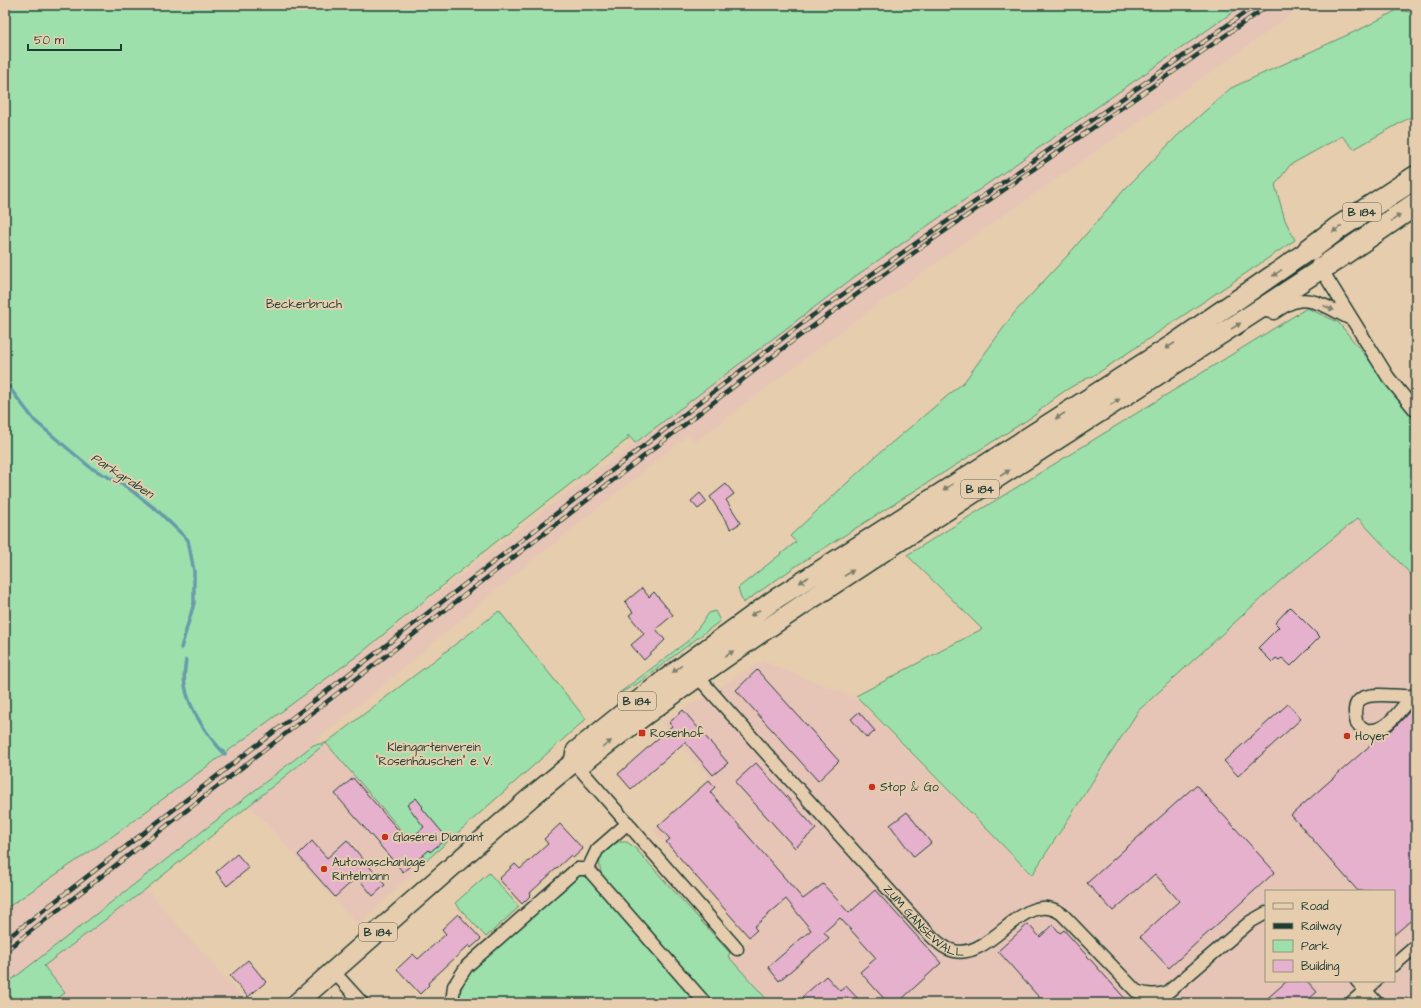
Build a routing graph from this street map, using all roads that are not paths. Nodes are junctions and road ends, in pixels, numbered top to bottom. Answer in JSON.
{"nodes":[{"id":1,"x":1416,"y":177,"type":"edge"},
{"id":2,"x":1416,"y":204,"type":"edge"},
{"id":3,"x":1309,"y":250,"type":"junction"},
{"id":4,"x":1321,"y":269,"type":"junction"},
{"id":5,"x":1262,"y":310,"type":"junction"},
{"id":6,"x":1351,"y":319,"type":"junction"},
{"id":7,"x":1416,"y":411,"type":"edge"},
{"id":8,"x":697,"y":676,"type":"junction"},
{"id":9,"x":1414,"y":695,"type":"edge"},
{"id":10,"x":574,"y":762,"type":"junction"},
{"id":11,"x":628,"y":823,"type":"junction"},
{"id":12,"x":588,"y":869,"type":"junction"},
{"id":13,"x":1265,"y":914,"type":"edge"},
{"id":14,"x":1416,"y":946,"type":"edge"},
{"id":15,"x":737,"y":949,"type":"dead end"},
{"id":16,"x":1395,"y":964,"type":"edge"},
{"id":17,"x":333,"y":971,"type":"junction"},
{"id":18,"x":1358,"y":982,"type":"edge"},
{"id":19,"x":1375,"y":982,"type":"edge"},
{"id":20,"x":1366,"y":990,"type":"junction"},
{"id":21,"x":297,"y":1003,"type":"edge"},
{"id":22,"x":362,"y":1003,"type":"edge"},
{"id":23,"x":452,"y":1003,"type":"edge"},
{"id":24,"x":705,"y":1003,"type":"edge"},
{"id":25,"x":1351,"y":1003,"type":"edge"},
{"id":26,"x":1377,"y":1003,"type":"edge"}],
"edges":[{"from":1,"to":3,"type":"highway","number":"B 184","one_way":true},
{"from":4,"to":2,"type":"highway","number":"B 184","one_way":true},
{"from":3,"to":4,"type":"street"},
{"from":3,"to":10,"type":"main road","number":"B 184","one_way":true},
{"from":4,"to":5,"type":"main road","number":"B 184"},
{"from":4,"to":6,"type":"street"},
{"from":5,"to":6,"type":"street","one_way":true},
{"from":8,"to":5,"type":"main road","number":"B 184","one_way":true},
{"from":6,"to":7,"type":"street"},
{"from":10,"to":8,"type":"main road","number":"B 184","one_way":true},
{"from":8,"to":13,"type":"street","name":"ZUM GÄNSEWALL"},
{"from":9,"to":9,"type":"street"},
{"from":10,"to":11,"type":"street"},
{"from":10,"to":17,"type":"main road","number":"B 184"},
{"from":11,"to":12,"type":"street"},
{"from":11,"to":15,"type":"street"},
{"from":12,"to":23,"type":"street"},
{"from":12,"to":24,"type":"street"},
{"from":14,"to":16,"type":"street"},
{"from":17,"to":21,"type":"main road","number":"B 184"},
{"from":17,"to":22,"type":"street"},
{"from":18,"to":20,"type":"street"},
{"from":19,"to":20,"type":"street"},
{"from":20,"to":25,"type":"street"},
{"from":20,"to":26,"type":"street"}]}
